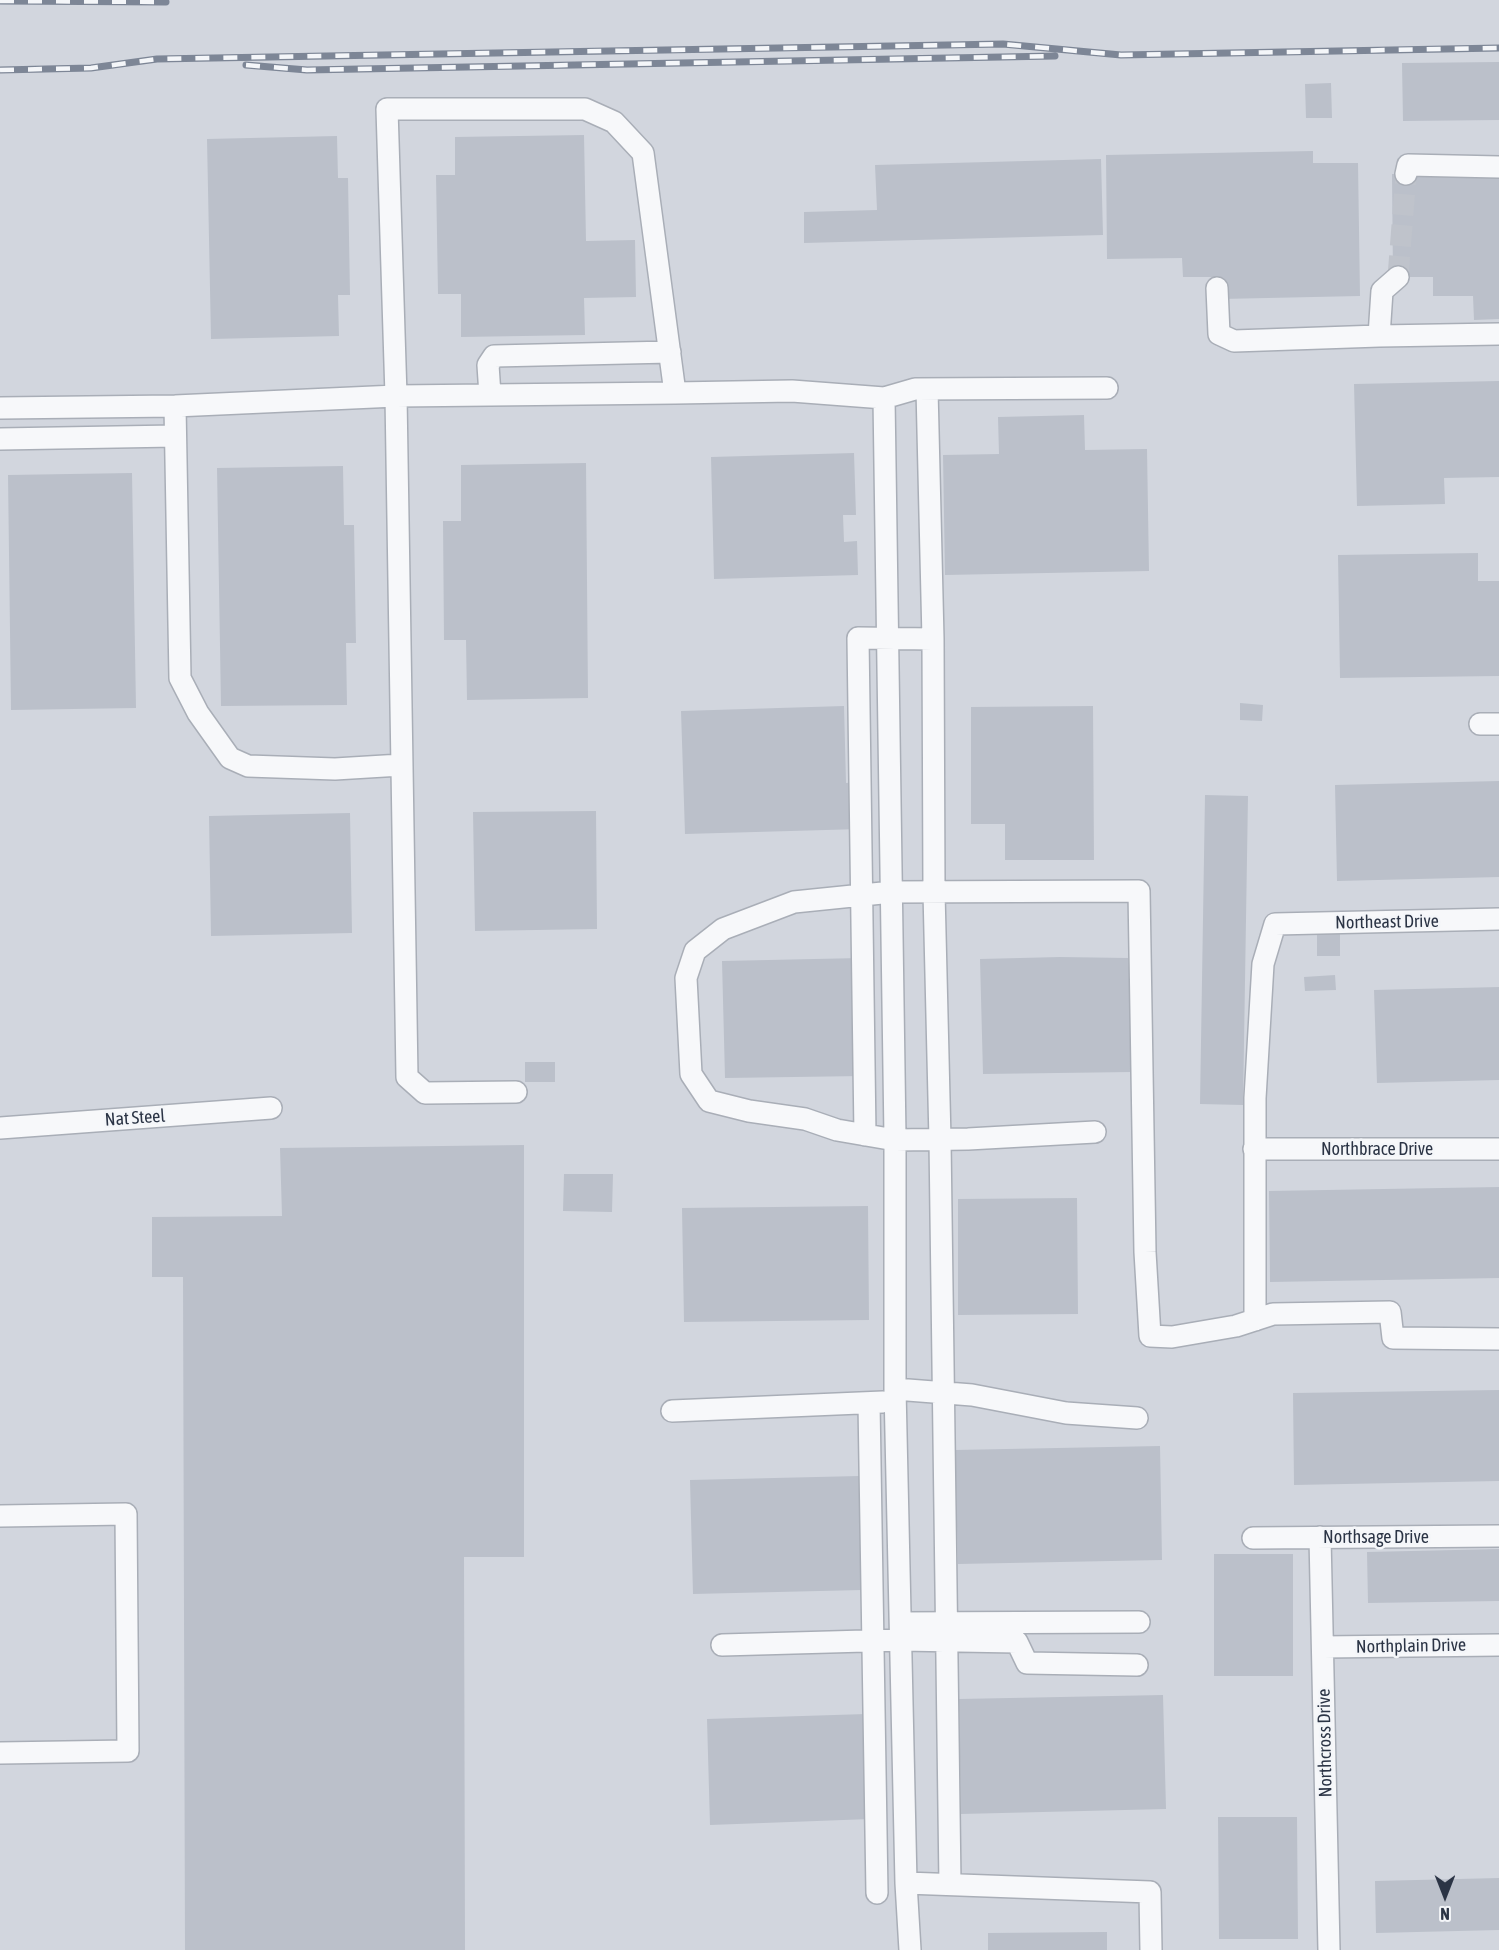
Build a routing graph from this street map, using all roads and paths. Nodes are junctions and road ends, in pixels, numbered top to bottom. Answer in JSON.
{"nodes":[{"id":1,"x":1499,"y":166,"type":"edge"},
{"id":2,"x":1406,"y":174,"type":"dead end"},
{"id":3,"x":1398,"y":277,"type":"tunnel mouth"},
{"id":4,"x":1217,"y":288,"type":"dead end"},
{"id":5,"x":1499,"y":334,"type":"edge"},
{"id":6,"x":1379,"y":336,"type":"junction"},
{"id":7,"x":670,"y":352,"type":"junction"},
{"id":8,"x":1107,"y":388,"type":"dead end"},
{"id":9,"x":927,"y":389,"type":"junction"},
{"id":10,"x":675,"y":393,"type":"junction"},
{"id":11,"x":490,"y":395,"type":"junction"},
{"id":12,"x":396,"y":396,"type":"junction"},
{"id":13,"x":884,"y":398,"type":"junction"},
{"id":14,"x":175,"y":406,"type":"junction"},
{"id":15,"x":0,"y":408,"type":"edge"},
{"id":16,"x":175,"y":436,"type":"junction"},
{"id":17,"x":0,"y":439,"type":"edge"},
{"id":18,"x":888,"y":639,"type":"junction"},
{"id":19,"x":933,"y":639,"type":"junction"},
{"id":20,"x":401,"y":765,"type":"junction"},
{"id":21,"x":892,"y":892,"type":"junction"},
{"id":22,"x":934,"y":892,"type":"junction"},
{"id":23,"x":863,"y":895,"type":"junction"},
{"id":24,"x":1499,"y":919,"type":"edge"},
{"id":25,"x":516,"y":1092,"type":"dead end"},
{"id":26,"x":271,"y":1108,"type":"dead end"},
{"id":27,"x":0,"y":1128,"type":"edge"},
{"id":28,"x":1095,"y":1132,"type":"dead end"},
{"id":29,"x":865,"y":1135,"type":"junction"},
{"id":30,"x":896,"y":1140,"type":"junction"},
{"id":31,"x":940,"y":1140,"type":"junction"},
{"id":32,"x":1254,"y":1149,"type":"junction"},
{"id":33,"x":1499,"y":1149,"type":"edge"},
{"id":34,"x":1255,"y":1320,"type":"junction"},
{"id":35,"x":1499,"y":1339,"type":"edge"},
{"id":36,"x":944,"y":1393,"type":"junction"},
{"id":37,"x":895,"y":1396,"type":"junction"},
{"id":38,"x":869,"y":1403,"type":"junction"},
{"id":39,"x":672,"y":1411,"type":"dead end"},
{"id":40,"x":1137,"y":1418,"type":"dead end"},
{"id":41,"x":0,"y":1516,"type":"edge"},
{"id":42,"x":1499,"y":1536,"type":"edge"},
{"id":43,"x":1320,"y":1537,"type":"junction"},
{"id":44,"x":1253,"y":1538,"type":"dead end"},
{"id":45,"x":1139,"y":1622,"type":"dead end"},
{"id":46,"x":901,"y":1631,"type":"junction"},
{"id":47,"x":947,"y":1632,"type":"junction"},
{"id":48,"x":873,"y":1640,"type":"junction"},
{"id":49,"x":722,"y":1645,"type":"dead end"},
{"id":50,"x":1499,"y":1645,"type":"edge"},
{"id":51,"x":1323,"y":1647,"type":"junction"},
{"id":52,"x":1137,"y":1665,"type":"dead end"},
{"id":53,"x":0,"y":1753,"type":"edge"},
{"id":54,"x":906,"y":1883,"type":"junction"},
{"id":55,"x":951,"y":1884,"type":"junction"},
{"id":56,"x":877,"y":1893,"type":"dead end"},
{"id":57,"x":910,"y":1950,"type":"edge"},
{"id":58,"x":1150,"y":1950,"type":"edge"},
{"id":59,"x":1329,"y":1950,"type":"edge"}],
"edges":[{"from":1,"to":2,"type":"street"},
{"from":3,"to":6,"type":"street"},
{"from":4,"to":6,"type":"street"},
{"from":5,"to":6,"type":"street"},
{"from":7,"to":10,"type":"street"},
{"from":7,"to":11,"type":"street"},
{"from":7,"to":12,"type":"street"},
{"from":8,"to":9,"type":"street"},
{"from":9,"to":13,"type":"street"},
{"from":9,"to":19,"type":"street"},
{"from":10,"to":11,"type":"street"},
{"from":10,"to":13,"type":"street"},
{"from":11,"to":12,"type":"street"},
{"from":12,"to":14,"type":"street"},
{"from":12,"to":20,"type":"street"},
{"from":13,"to":18,"type":"street"},
{"from":14,"to":15,"type":"street"},
{"from":14,"to":16,"type":"street"},
{"from":16,"to":17,"type":"street"},
{"from":16,"to":20,"type":"street"},
{"from":18,"to":19,"type":"street"},
{"from":18,"to":21,"type":"street"},
{"from":18,"to":23,"type":"street"},
{"from":19,"to":22,"type":"street"},
{"from":20,"to":25,"type":"street"},
{"from":21,"to":22,"type":"street"},
{"from":21,"to":23,"type":"street"},
{"from":21,"to":30,"type":"street"},
{"from":22,"to":31,"type":"street"},
{"from":22,"to":34,"type":"street"},
{"from":23,"to":29,"type":"street"},
{"from":23,"to":29,"type":"street"},
{"from":24,"to":32,"type":"street","name":"Northeast Drive"},
{"from":26,"to":27,"type":"street","name":"Nat Steel"},
{"from":28,"to":31,"type":"street"},
{"from":29,"to":30,"type":"street"},
{"from":30,"to":31,"type":"street"},
{"from":30,"to":37,"type":"street"},
{"from":31,"to":36,"type":"street"},
{"from":32,"to":33,"type":"street","name":"Northbrace Drive"},
{"from":32,"to":34,"type":"street"},
{"from":34,"to":35,"type":"street"},
{"from":36,"to":37,"type":"street"},
{"from":36,"to":40,"type":"street"},
{"from":36,"to":47,"type":"street"},
{"from":37,"to":38,"type":"street"},
{"from":37,"to":46,"type":"street"},
{"from":38,"to":39,"type":"street"},
{"from":38,"to":48,"type":"street"},
{"from":41,"to":53,"type":"street"},
{"from":42,"to":43,"type":"street","name":"Northsage Drive"},
{"from":43,"to":44,"type":"street","name":"Northsage Drive"},
{"from":43,"to":51,"type":"street","name":"Northcross Drive"},
{"from":45,"to":47,"type":"street"},
{"from":46,"to":47,"type":"street"},
{"from":46,"to":48,"type":"street"},
{"from":46,"to":54,"type":"street"},
{"from":47,"to":52,"type":"street"},
{"from":47,"to":55,"type":"street"},
{"from":48,"to":49,"type":"street"},
{"from":48,"to":56,"type":"street"},
{"from":50,"to":51,"type":"street","name":"Northplain Drive"},
{"from":51,"to":59,"type":"street","name":"Northcross Drive"},
{"from":54,"to":55,"type":"street"},
{"from":54,"to":57,"type":"street"},
{"from":55,"to":58,"type":"street"}]}
